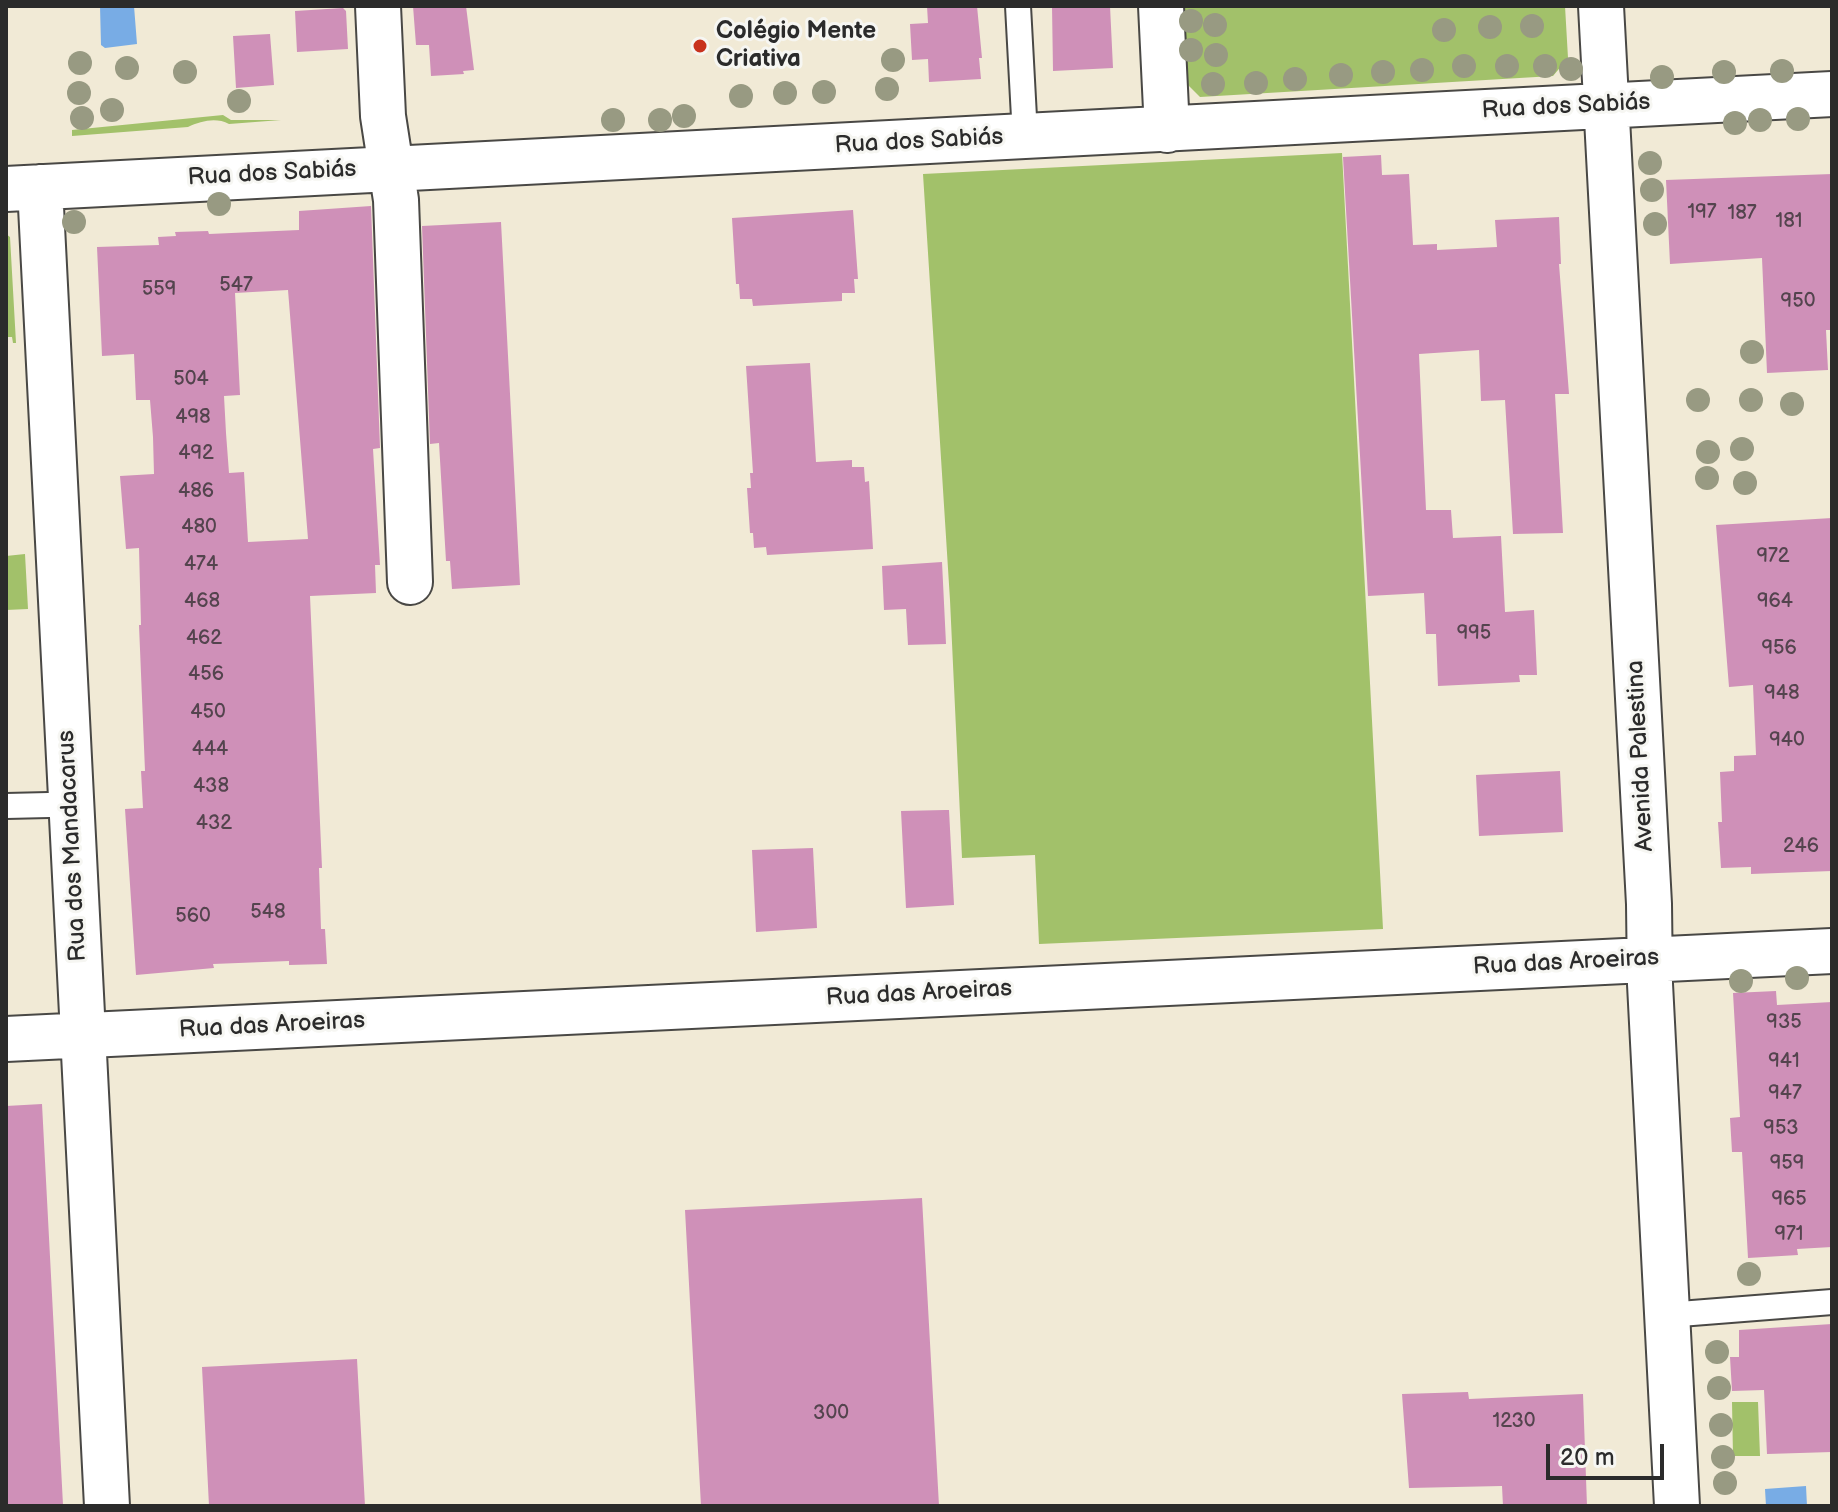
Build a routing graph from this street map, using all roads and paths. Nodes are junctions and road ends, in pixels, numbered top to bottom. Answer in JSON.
{"nodes":[{"id":1,"x":378,"y":6,"type":"edge"},
{"id":2,"x":1018,"y":6,"type":"edge"},
{"id":3,"x":1161,"y":6,"type":"edge"},
{"id":4,"x":1601,"y":6,"type":"edge"},
{"id":5,"x":1832,"y":94,"type":"edge"},
{"id":6,"x":1605,"y":104,"type":"junction"},
{"id":7,"x":1167,"y":130,"type":"junction"},
{"id":8,"x":1025,"y":136,"type":"junction"},
{"id":9,"x":389,"y":168,"type":"junction"},
{"id":10,"x":23,"y":188,"type":"edge"},
{"id":11,"x":410,"y":582,"type":"dead end"},
{"id":12,"x":49,"y":805,"type":"dead end"},
{"id":13,"x":6,"y":806,"type":"edge"},
{"id":14,"x":1832,"y":951,"type":"edge"},
{"id":15,"x":1650,"y":959,"type":"junction"},
{"id":16,"x":83,"y":1035,"type":"junction"},
{"id":17,"x":6,"y":1039,"type":"edge"},
{"id":18,"x":1832,"y":1302,"type":"edge"},
{"id":19,"x":1667,"y":1315,"type":"junction"},
{"id":20,"x":107,"y":1506,"type":"edge"},
{"id":21,"x":1677,"y":1506,"type":"edge"}],
"edges":[{"from":1,"to":9,"type":"street"},
{"from":2,"to":8,"type":"lane"},
{"from":3,"to":7,"type":"street"},
{"from":4,"to":6,"type":"street","name":"Avenida Palestina"},
{"from":5,"to":6,"type":"street","name":"Rua dos Sabiás"},
{"from":6,"to":7,"type":"street","name":"Rua dos Sabiás"},
{"from":6,"to":15,"type":"street","name":"Avenida Palestina"},
{"from":7,"to":8,"type":"street","name":"Rua dos Sabiás"},
{"from":8,"to":9,"type":"street","name":"Rua dos Sabiás"},
{"from":9,"to":10,"type":"street","name":"Rua dos Sabiás"},
{"from":9,"to":11,"type":"street"},
{"from":10,"to":16,"type":"street","name":"Rua dos Mandacarus"},
{"from":12,"to":13,"type":"lane"},
{"from":14,"to":15,"type":"street","name":"Rua das Aroeiras"},
{"from":15,"to":16,"type":"street","name":"Rua das Aroeiras"},
{"from":15,"to":19,"type":"street","name":"Avenida Palestina"},
{"from":16,"to":17,"type":"street","name":"Rua das Aroeiras"},
{"from":16,"to":20,"type":"street","name":"Rua dos Mandacarus"},
{"from":18,"to":19,"type":"lane"},
{"from":19,"to":21,"type":"street","name":"Avenida Palestina"}]}
